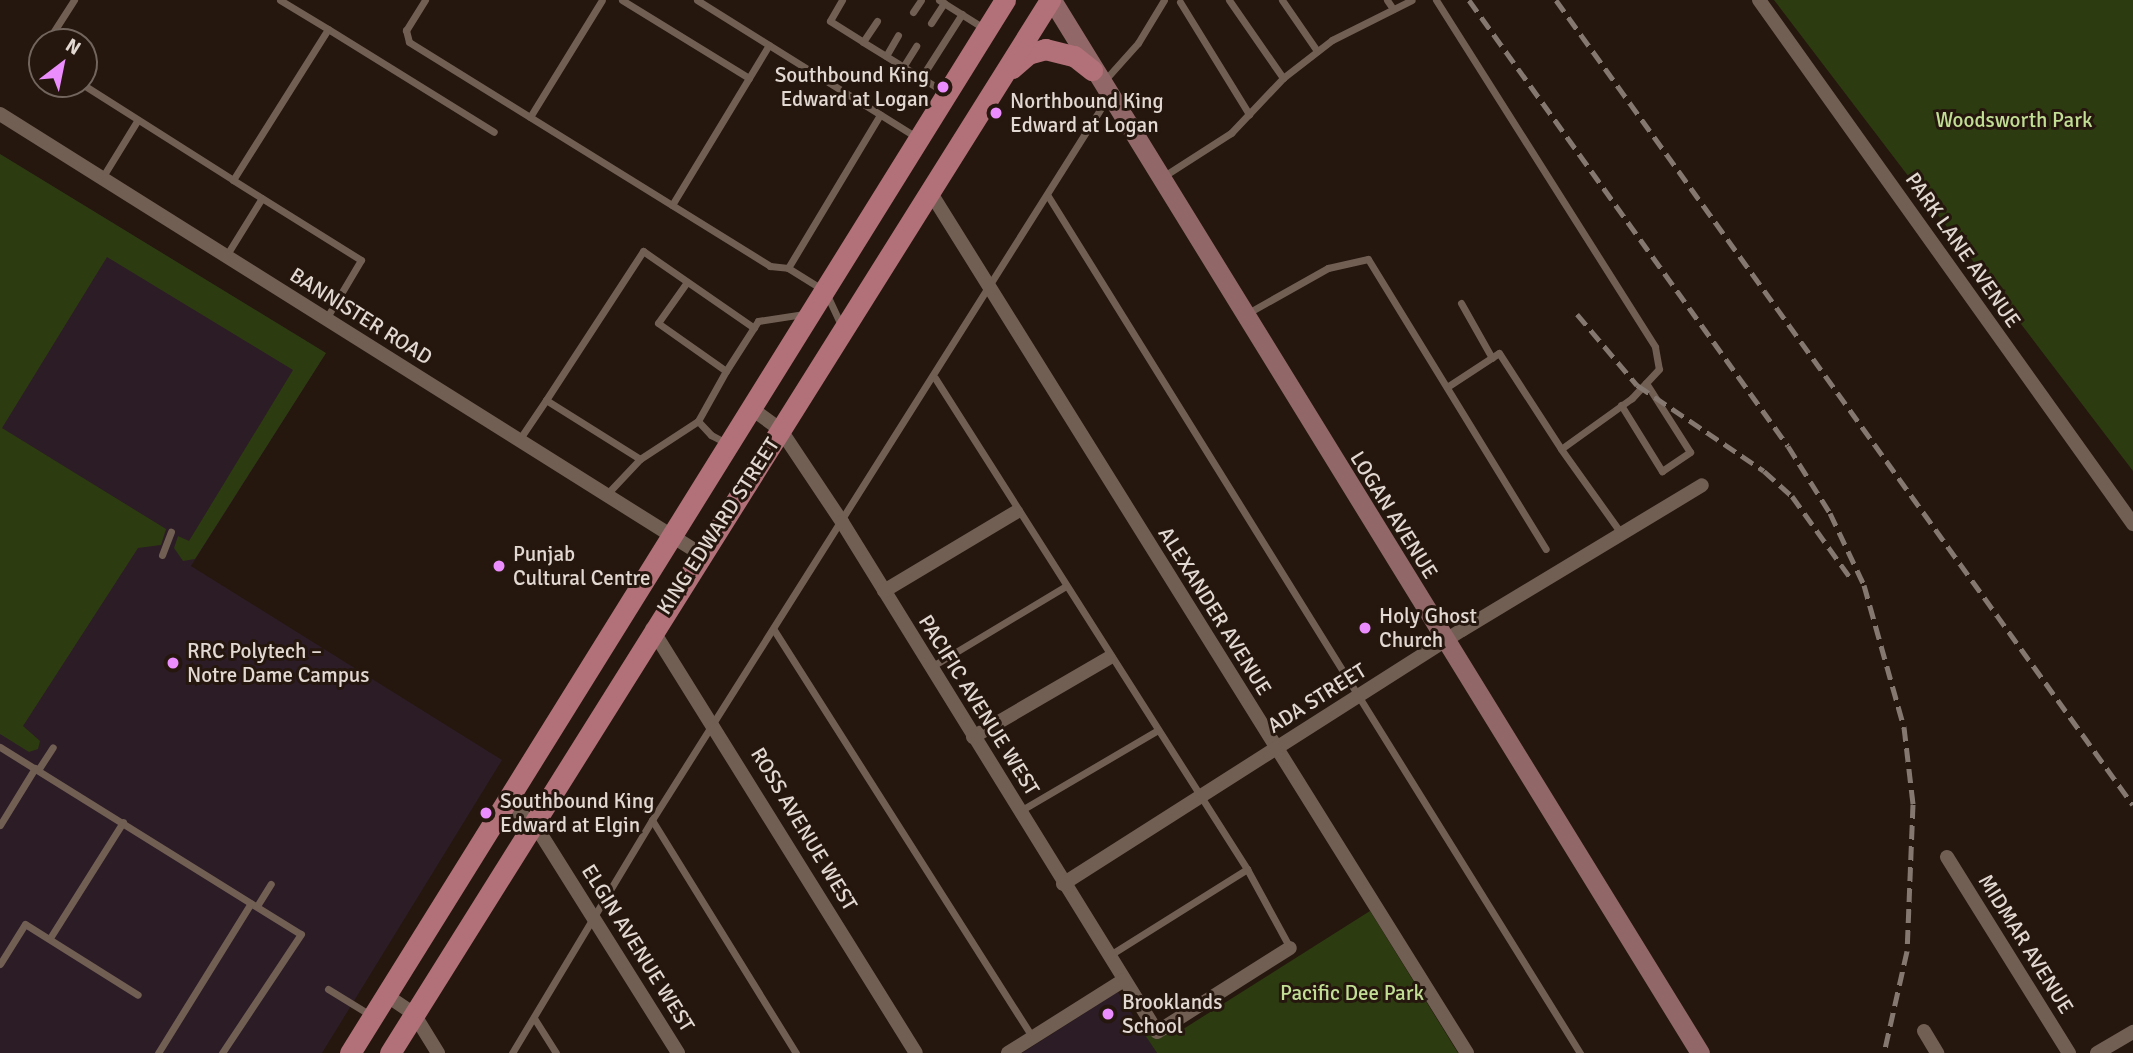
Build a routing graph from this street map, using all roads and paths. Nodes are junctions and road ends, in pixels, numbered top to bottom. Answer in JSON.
{"nodes":[{"id":1,"x":74,"y":0,"type":"edge"},
{"id":2,"x":280,"y":0,"type":"edge"},
{"id":3,"x":425,"y":0,"type":"edge"},
{"id":4,"x":603,"y":0,"type":"edge"},
{"id":5,"x":622,"y":0,"type":"edge"},
{"id":6,"x":697,"y":0,"type":"edge"},
{"id":7,"x":842,"y":0,"type":"edge"},
{"id":8,"x":921,"y":0,"type":"edge"},
{"id":9,"x":1005,"y":0,"type":"edge"},
{"id":10,"x":1051,"y":0,"type":"edge"},
{"id":11,"x":1164,"y":0,"type":"edge"},
{"id":12,"x":1229,"y":0,"type":"edge"},
{"id":13,"x":1282,"y":0,"type":"edge"},
{"id":14,"x":1387,"y":0,"type":"edge"},
{"id":15,"x":1412,"y":0,"type":"edge"},
{"id":16,"x":1436,"y":0,"type":"edge"},
{"id":17,"x":1759,"y":0,"type":"edge"},
{"id":18,"x":941,"y":2,"type":"edge"},
{"id":19,"x":1180,"y":2,"type":"edge"},
{"id":20,"x":1393,"y":9,"type":"junction"},
{"id":21,"x":913,"y":12,"type":"dead end"},
{"id":22,"x":962,"y":14,"type":"junction"},
{"id":23,"x":877,"y":22,"type":"dead end"},
{"id":24,"x":931,"y":23,"type":"dead end"},
{"id":25,"x":56,"y":28,"type":"edge"},
{"id":26,"x":327,"y":29,"type":"junction"},
{"id":27,"x":987,"y":30,"type":"junction"},
{"id":28,"x":898,"y":35,"type":"dead end"},
{"id":29,"x":863,"y":41,"type":"junction"},
{"id":30,"x":769,"y":45,"type":"junction"},
{"id":31,"x":916,"y":46,"type":"dead end"},
{"id":32,"x":1317,"y":51,"type":"junction"},
{"id":33,"x":886,"y":55,"type":"junction"},
{"id":34,"x":903,"y":67,"type":"junction"},
{"id":35,"x":749,"y":78,"type":"junction"},
{"id":36,"x":921,"y":78,"type":"junction"},
{"id":37,"x":1000,"y":78,"type":"junction"},
{"id":38,"x":1283,"y":78,"type":"junction"},
{"id":39,"x":1101,"y":83,"type":"junction"},
{"id":40,"x":947,"y":94,"type":"junction"},
{"id":41,"x":98,"y":95,"type":"edge"},
{"id":42,"x":0,"y":114,"type":"edge"},
{"id":43,"x":1249,"y":114,"type":"junction"},
{"id":44,"x":880,"y":115,"type":"junction"},
{"id":45,"x":530,"y":117,"type":"junction"},
{"id":46,"x":137,"y":121,"type":"junction"},
{"id":47,"x":494,"y":132,"type":"dead end"},
{"id":48,"x":919,"y":139,"type":"junction"},
{"id":49,"x":102,"y":178,"type":"junction"},
{"id":50,"x":1159,"y":179,"type":"junction"},
{"id":51,"x":233,"y":180,"type":"junction"},
{"id":52,"x":929,"y":190,"type":"junction"},
{"id":53,"x":1048,"y":196,"type":"junction"},
{"id":54,"x":261,"y":198,"type":"junction"},
{"id":55,"x":672,"y":205,"type":"junction"},
{"id":56,"x":226,"y":257,"type":"junction"},
{"id":57,"x":788,"y":268,"type":"junction"},
{"id":58,"x":687,"y":282,"type":"junction"},
{"id":59,"x":991,"y":287,"type":"junction"},
{"id":60,"x":825,"y":291,"type":"junction"},
{"id":61,"x":1461,"y":303,"type":"dead end"},
{"id":62,"x":811,"y":314,"type":"junction"},
{"id":63,"x":1244,"y":315,"type":"junction"},
{"id":64,"x":326,"y":319,"type":"junction"},
{"id":65,"x":754,"y":328,"type":"junction"},
{"id":66,"x":843,"y":328,"type":"junction"},
{"id":67,"x":1492,"y":358,"type":"junction"},
{"id":68,"x":726,"y":371,"type":"junction"},
{"id":69,"x":935,"y":377,"type":"junction"},
{"id":70,"x":1646,"y":383,"type":"junction"},
{"id":71,"x":1447,"y":387,"type":"junction"},
{"id":72,"x":546,"y":400,"type":"junction"},
{"id":73,"x":1621,"y":405,"type":"junction"},
{"id":74,"x":752,"y":410,"type":"junction"},
{"id":75,"x":698,"y":421,"type":"junction"},
{"id":76,"x":780,"y":429,"type":"junction"},
{"id":77,"x":519,"y":441,"type":"junction"},
{"id":78,"x":730,"y":445,"type":"junction"},
{"id":79,"x":1561,"y":449,"type":"junction"},
{"id":80,"x":640,"y":459,"type":"junction"},
{"id":81,"x":1702,"y":485,"type":"dead end"},
{"id":82,"x":607,"y":494,"type":"junction"},
{"id":83,"x":1016,"y":512,"type":"junction"},
{"id":84,"x":842,"y":522,"type":"junction"},
{"id":85,"x":2133,"y":524,"type":"edge"},
{"id":86,"x":171,"y":533,"type":"dead end"},
{"id":87,"x":1621,"y":534,"type":"junction"},
{"id":88,"x":673,"y":537,"type":"junction"},
{"id":89,"x":1546,"y":549,"type":"dead end"},
{"id":90,"x":699,"y":554,"type":"junction"},
{"id":91,"x":162,"y":555,"type":"dead end"},
{"id":92,"x":1064,"y":587,"type":"junction"},
{"id":93,"x":884,"y":591,"type":"junction"},
{"id":94,"x":652,"y":629,"type":"junction"},
{"id":95,"x":774,"y":629,"type":"junction"},
{"id":96,"x":1446,"y":641,"type":"junction"},
{"id":97,"x":1109,"y":658,"type":"junction"},
{"id":98,"x":931,"y":667,"type":"junction"},
{"id":99,"x":1359,"y":699,"type":"junction"},
{"id":100,"x":714,"y":722,"type":"junction"},
{"id":101,"x":1158,"y":730,"type":"junction"},
{"id":102,"x":973,"y":737,"type":"junction"},
{"id":103,"x":0,"y":747,"type":"edge"},
{"id":104,"x":53,"y":747,"type":"dead end"},
{"id":105,"x":1276,"y":749,"type":"junction"},
{"id":106,"x":37,"y":769,"type":"junction"},
{"id":107,"x":1200,"y":794,"type":"junction"},
{"id":108,"x":505,"y":804,"type":"junction"},
{"id":109,"x":1020,"y":811,"type":"junction"},
{"id":110,"x":652,"y":820,"type":"junction"},
{"id":111,"x":123,"y":822,"type":"junction"},
{"id":112,"x":533,"y":823,"type":"junction"},
{"id":113,"x":0,"y":825,"type":"edge"},
{"id":114,"x":1947,"y":857,"type":"dead end"},
{"id":115,"x":1247,"y":869,"type":"junction"},
{"id":116,"x":271,"y":884,"type":"dead end"},
{"id":117,"x":1063,"y":884,"type":"junction"},
{"id":118,"x":254,"y":904,"type":"junction"},
{"id":119,"x":594,"y":915,"type":"junction"},
{"id":120,"x":50,"y":938,"type":"junction"},
{"id":121,"x":1290,"y":948,"type":"joint"},
{"id":122,"x":1109,"y":956,"type":"junction"},
{"id":123,"x":0,"y":964,"type":"edge"},
{"id":124,"x":1124,"y":980,"type":"junction"},
{"id":125,"x":328,"y":989,"type":"dead end"},
{"id":126,"x":138,"y":995,"type":"dead end"},
{"id":127,"x":386,"y":995,"type":"junction"},
{"id":128,"x":414,"y":1014,"type":"junction"},
{"id":129,"x":373,"y":1017,"type":"junction"},
{"id":130,"x":534,"y":1018,"type":"junction"},
{"id":131,"x":1923,"y":1031,"type":"dead end"},
{"id":132,"x":2133,"y":1032,"type":"edge"},
{"id":133,"x":1032,"y":1037,"type":"junction"},
{"id":134,"x":158,"y":1053,"type":"edge"},
{"id":135,"x":222,"y":1053,"type":"edge"},
{"id":136,"x":350,"y":1053,"type":"edge"},
{"id":137,"x":390,"y":1053,"type":"edge"},
{"id":138,"x":438,"y":1053,"type":"edge"},
{"id":139,"x":512,"y":1053,"type":"edge"},
{"id":140,"x":556,"y":1053,"type":"edge"},
{"id":141,"x":678,"y":1053,"type":"edge"},
{"id":142,"x":796,"y":1053,"type":"edge"},
{"id":143,"x":916,"y":1053,"type":"edge"},
{"id":144,"x":1008,"y":1053,"type":"edge"},
{"id":145,"x":1467,"y":1053,"type":"edge"},
{"id":146,"x":1580,"y":1053,"type":"edge"},
{"id":147,"x":1700,"y":1053,"type":"edge"},
{"id":148,"x":1937,"y":1053,"type":"edge"},
{"id":149,"x":2069,"y":1053,"type":"edge"},
{"id":150,"x":2097,"y":1053,"type":"edge"}],
"edges":[{"from":1,"to":25,"type":"lane"},
{"from":2,"to":26,"type":"lane"},
{"from":3,"to":45,"type":"lane"},
{"from":4,"to":45,"type":"lane"},
{"from":5,"to":35,"type":"lane"},
{"from":6,"to":30,"type":"lane"},
{"from":7,"to":29,"type":"lane"},
{"from":8,"to":21,"type":"lane"},
{"from":9,"to":27,"type":"main road","name":"KING EDWARD STREET"},
{"from":10,"to":37,"type":"main road","name":"KING EDWARD STREET"},
{"from":10,"to":39,"type":"main road","name":"LOGAN AVENUE"},
{"from":11,"to":39,"type":"lane"},
{"from":12,"to":38,"type":"lane"},
{"from":13,"to":32,"type":"lane"},
{"from":14,"to":20,"type":"lane"},
{"from":15,"to":20,"type":"lane"},
{"from":16,"to":70,"type":"lane"},
{"from":17,"to":85,"type":"street","name":"PARK LANE AVENUE"},
{"from":18,"to":22,"type":"lane"},
{"from":18,"to":24,"type":"lane"},
{"from":19,"to":43,"type":"lane"},
{"from":20,"to":32,"type":"lane"},
{"from":22,"to":27,"type":"lane"},
{"from":22,"to":36,"type":"lane"},
{"from":23,"to":29,"type":"lane"},
{"from":26,"to":47,"type":"lane"},
{"from":26,"to":51,"type":"lane"},
{"from":27,"to":40,"type":"main road","name":"KING EDWARD STREET"},
{"from":28,"to":33,"type":"lane"},
{"from":29,"to":33,"type":"lane"},
{"from":30,"to":35,"type":"lane"},
{"from":30,"to":44,"type":"lane"},
{"from":31,"to":34,"type":"lane"},
{"from":32,"to":38,"type":"lane"},
{"from":33,"to":34,"type":"lane"},
{"from":34,"to":36,"type":"lane"},
{"from":35,"to":55,"type":"lane"},
{"from":36,"to":40,"type":"lane"},
{"from":37,"to":39,"type":"main road"},
{"from":37,"to":52,"type":"main road","name":"KING EDWARD STREET"},
{"from":38,"to":43,"type":"lane"},
{"from":39,"to":50,"type":"main road","name":"LOGAN AVENUE"},
{"from":39,"to":53,"type":"lane"},
{"from":40,"to":48,"type":"main road","name":"KING EDWARD STREET"},
{"from":41,"to":46,"type":"lane"},
{"from":42,"to":49,"type":"street","name":"BANNISTER ROAD"},
{"from":43,"to":50,"type":"lane"},
{"from":44,"to":48,"type":"lane"},
{"from":44,"to":57,"type":"lane"},
{"from":45,"to":55,"type":"lane"},
{"from":46,"to":49,"type":"lane"},
{"from":46,"to":51,"type":"lane"},
{"from":48,"to":60,"type":"main road","name":"KING EDWARD STREET"},
{"from":49,"to":56,"type":"street","name":"BANNISTER ROAD"},
{"from":50,"to":63,"type":"main road","name":"LOGAN AVENUE"},
{"from":51,"to":54,"type":"lane"},
{"from":52,"to":59,"type":"street","name":"ALEXANDER AVENUE"},
{"from":52,"to":66,"type":"main road","name":"KING EDWARD STREET"},
{"from":53,"to":59,"type":"lane"},
{"from":53,"to":99,"type":"lane"},
{"from":54,"to":56,"type":"lane"},
{"from":54,"to":64,"type":"lane"},
{"from":55,"to":57,"type":"lane"},
{"from":56,"to":64,"type":"street","name":"BANNISTER ROAD"},
{"from":57,"to":60,"type":"lane"},
{"from":58,"to":65,"type":"lane"},
{"from":58,"to":68,"type":"lane"},
{"from":58,"to":72,"type":"lane"},
{"from":59,"to":69,"type":"lane"},
{"from":59,"to":105,"type":"street","name":"ALEXANDER AVENUE"},
{"from":60,"to":62,"type":"main road","name":"KING EDWARD STREET"},
{"from":60,"to":66,"type":"lane"},
{"from":61,"to":67,"type":"lane"},
{"from":62,"to":65,"type":"lane"},
{"from":62,"to":74,"type":"main road","name":"KING EDWARD STREET"},
{"from":63,"to":71,"type":"lane"},
{"from":63,"to":96,"type":"main road","name":"LOGAN AVENUE"},
{"from":64,"to":77,"type":"street","name":"BANNISTER ROAD"},
{"from":65,"to":68,"type":"lane"},
{"from":66,"to":76,"type":"main road","name":"KING EDWARD STREET"},
{"from":67,"to":71,"type":"lane"},
{"from":67,"to":79,"type":"lane"},
{"from":68,"to":75,"type":"lane"},
{"from":69,"to":83,"type":"lane"},
{"from":69,"to":84,"type":"lane"},
{"from":70,"to":73,"type":"lane"},
{"from":70,"to":73,"type":"lane"},
{"from":71,"to":89,"type":"lane"},
{"from":72,"to":77,"type":"lane"},
{"from":72,"to":80,"type":"lane"},
{"from":73,"to":79,"type":"lane"},
{"from":74,"to":76,"type":"street","name":"PACIFIC AVENUE WEST"},
{"from":74,"to":78,"type":"main road","name":"KING EDWARD STREET"},
{"from":75,"to":78,"type":"lane"},
{"from":75,"to":80,"type":"lane"},
{"from":76,"to":84,"type":"street","name":"PACIFIC AVENUE WEST"},
{"from":76,"to":90,"type":"main road","name":"KING EDWARD STREET"},
{"from":77,"to":82,"type":"street","name":"BANNISTER ROAD"},
{"from":78,"to":88,"type":"main road","name":"KING EDWARD STREET"},
{"from":79,"to":87,"type":"lane"},
{"from":80,"to":82,"type":"lane"},
{"from":81,"to":87,"type":"street","name":"ADA STREET"},
{"from":82,"to":88,"type":"street","name":"BANNISTER ROAD"},
{"from":83,"to":92,"type":"lane"},
{"from":83,"to":93,"type":"street"},
{"from":84,"to":93,"type":"street","name":"PACIFIC AVENUE WEST"},
{"from":84,"to":95,"type":"lane"},
{"from":86,"to":91,"type":"lane"},
{"from":87,"to":96,"type":"street","name":"ADA STREET"},
{"from":88,"to":90,"type":"street","name":"BANNISTER ROAD"},
{"from":88,"to":108,"type":"main road","name":"KING EDWARD STREET"},
{"from":90,"to":94,"type":"main road","name":"KING EDWARD STREET"},
{"from":92,"to":97,"type":"lane"},
{"from":92,"to":98,"type":"lane"},
{"from":93,"to":98,"type":"street","name":"PACIFIC AVENUE WEST"},
{"from":94,"to":100,"type":"street","name":"ROSS AVENUE WEST"},
{"from":94,"to":112,"type":"main road","name":"KING EDWARD STREET"},
{"from":95,"to":100,"type":"lane"},
{"from":95,"to":133,"type":"lane"},
{"from":96,"to":99,"type":"street","name":"ADA STREET"},
{"from":96,"to":147,"type":"main road","name":"LOGAN AVENUE"},
{"from":97,"to":101,"type":"lane"},
{"from":97,"to":102,"type":"street"},
{"from":98,"to":102,"type":"street","name":"PACIFIC AVENUE WEST"},
{"from":99,"to":105,"type":"street","name":"ADA STREET"},
{"from":99,"to":146,"type":"lane"},
{"from":100,"to":110,"type":"lane"},
{"from":100,"to":143,"type":"street","name":"ROSS AVENUE WEST"},
{"from":101,"to":107,"type":"lane"},
{"from":101,"to":109,"type":"lane"},
{"from":102,"to":109,"type":"street","name":"PACIFIC AVENUE WEST"},
{"from":103,"to":106,"type":"lane"},
{"from":104,"to":106,"type":"lane"},
{"from":105,"to":107,"type":"street","name":"ADA STREET"},
{"from":105,"to":145,"type":"street","name":"ALEXANDER AVENUE"},
{"from":106,"to":111,"type":"lane"},
{"from":106,"to":113,"type":"lane"},
{"from":107,"to":115,"type":"lane"},
{"from":107,"to":117,"type":"street","name":"ADA STREET"},
{"from":108,"to":112,"type":"street","name":"ELGIN AVENUE WEST"},
{"from":108,"to":127,"type":"main road","name":"KING EDWARD STREET"},
{"from":109,"to":117,"type":"street","name":"PACIFIC AVENUE WEST"},
{"from":110,"to":119,"type":"lane"},
{"from":110,"to":142,"type":"lane"},
{"from":111,"to":118,"type":"lane"},
{"from":111,"to":120,"type":"lane"},
{"from":112,"to":119,"type":"street","name":"ELGIN AVENUE WEST"},
{"from":112,"to":128,"type":"main road","name":"KING EDWARD STREET"},
{"from":114,"to":149,"type":"street","name":"MIDMAR AVENUE"},
{"from":115,"to":121,"type":"lane"},
{"from":115,"to":122,"type":"lane"},
{"from":116,"to":118,"type":"lane"},
{"from":117,"to":122,"type":"street","name":"PACIFIC AVENUE WEST"},
{"from":118,"to":134,"type":"lane"},
{"from":118,"to":135,"type":"lane"},
{"from":119,"to":130,"type":"lane"},
{"from":119,"to":141,"type":"street","name":"ELGIN AVENUE WEST"},
{"from":120,"to":123,"type":"lane"},
{"from":120,"to":126,"type":"lane"},
{"from":121,"to":124,"type":"street","name":"PACIFIC AVENUE WEST"},
{"from":122,"to":124,"type":"street","name":"PACIFIC AVENUE WEST"},
{"from":124,"to":133,"type":"street"},
{"from":125,"to":129,"type":"lane"},
{"from":127,"to":128,"type":"street"},
{"from":127,"to":129,"type":"main road","name":"KING EDWARD STREET"},
{"from":128,"to":137,"type":"main road","name":"KING EDWARD STREET"},
{"from":128,"to":138,"type":"street"},
{"from":129,"to":136,"type":"main road","name":"KING EDWARD STREET"},
{"from":130,"to":139,"type":"lane"},
{"from":130,"to":140,"type":"lane"},
{"from":131,"to":148,"type":"street"},
{"from":132,"to":150,"type":"street"},
{"from":133,"to":144,"type":"street"}]}
